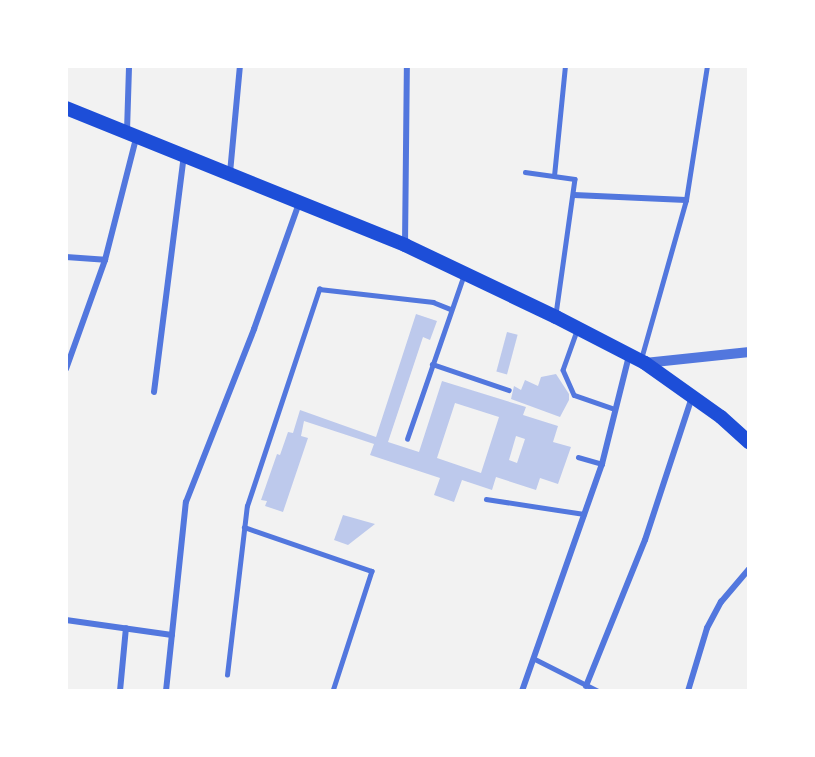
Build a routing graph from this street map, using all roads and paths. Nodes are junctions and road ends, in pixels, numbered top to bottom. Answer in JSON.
{"nodes":[{"id":1,"x":129,"y":66,"type":"edge"},
{"id":2,"x":240,"y":66,"type":"edge"},
{"id":3,"x":407,"y":66,"type":"edge"},
{"id":4,"x":565,"y":66,"type":"edge"},
{"id":5,"x":707,"y":66,"type":"edge"},
{"id":6,"x":66,"y":108,"type":"edge"},
{"id":7,"x":132,"y":133,"type":"junction"},
{"id":8,"x":184,"y":156,"type":"junction"},
{"id":9,"x":525,"y":172,"type":"dead end"},
{"id":10,"x":230,"y":174,"type":"junction"},
{"id":11,"x":554,"y":176,"type":"junction"},
{"id":12,"x":574,"y":195,"type":"junction"},
{"id":13,"x":686,"y":200,"type":"junction"},
{"id":14,"x":299,"y":202,"type":"junction"},
{"id":15,"x":405,"y":245,"type":"junction"},
{"id":16,"x":66,"y":258,"type":"edge"},
{"id":17,"x":105,"y":260,"type":"junction"},
{"id":18,"x":464,"y":273,"type":"junction"},
{"id":19,"x":450,"y":309,"type":"junction"},
{"id":20,"x":556,"y":317,"type":"junction"},
{"id":21,"x":578,"y":329,"type":"junction"},
{"id":22,"x":749,"y":352,"type":"edge"},
{"id":23,"x":638,"y":360,"type":"junction"},
{"id":24,"x":432,"y":364,"type":"junction"},
{"id":25,"x":66,"y":369,"type":"edge"},
{"id":26,"x":509,"y":390,"type":"dead end"},
{"id":27,"x":154,"y":392,"type":"dead end"},
{"id":28,"x":693,"y":397,"type":"junction"},
{"id":29,"x":615,"y":409,"type":"junction"},
{"id":30,"x":407,"y":439,"type":"dead end"},
{"id":31,"x":749,"y":442,"type":"edge"},
{"id":32,"x":578,"y":458,"type":"dead end"},
{"id":33,"x":602,"y":464,"type":"junction"},
{"id":34,"x":486,"y":499,"type":"dead end"},
{"id":35,"x":584,"y":514,"type":"junction"},
{"id":36,"x":244,"y":527,"type":"junction"},
{"id":37,"x":749,"y":569,"type":"edge"},
{"id":38,"x":66,"y":620,"type":"edge"},
{"id":39,"x":126,"y":628,"type":"junction"},
{"id":40,"x":172,"y":635,"type":"junction"},
{"id":41,"x":535,"y":659,"type":"junction"},
{"id":42,"x":227,"y":675,"type":"dead end"},
{"id":43,"x":586,"y":686,"type":"junction"},
{"id":44,"x":120,"y":691,"type":"edge"},
{"id":45,"x":166,"y":691,"type":"edge"},
{"id":46,"x":333,"y":691,"type":"edge"},
{"id":47,"x":522,"y":691,"type":"edge"},
{"id":48,"x":598,"y":691,"type":"edge"},
{"id":49,"x":688,"y":691,"type":"edge"}],
"edges":[{"from":1,"to":7,"type":"street"},
{"from":2,"to":10,"type":"street"},
{"from":3,"to":15,"type":"street"},
{"from":4,"to":11,"type":"lane"},
{"from":5,"to":13,"type":"lane"},
{"from":6,"to":7,"type":"main road"},
{"from":7,"to":8,"type":"main road"},
{"from":7,"to":17,"type":"street"},
{"from":8,"to":10,"type":"main road"},
{"from":8,"to":27,"type":"street"},
{"from":9,"to":11,"type":"lane"},
{"from":10,"to":14,"type":"main road"},
{"from":11,"to":12,"type":"lane"},
{"from":12,"to":13,"type":"street"},
{"from":12,"to":20,"type":"lane"},
{"from":13,"to":23,"type":"lane"},
{"from":14,"to":15,"type":"main road"},
{"from":14,"to":40,"type":"street"},
{"from":15,"to":18,"type":"main road"},
{"from":16,"to":17,"type":"street"},
{"from":17,"to":25,"type":"street"},
{"from":18,"to":19,"type":"lane"},
{"from":18,"to":20,"type":"main road"},
{"from":19,"to":24,"type":"lane"},
{"from":19,"to":36,"type":"lane"},
{"from":20,"to":21,"type":"main road"},
{"from":21,"to":23,"type":"main road"},
{"from":21,"to":29,"type":"lane"},
{"from":22,"to":23,"type":"street"},
{"from":23,"to":28,"type":"main road"},
{"from":23,"to":29,"type":"street"},
{"from":24,"to":26,"type":"lane"},
{"from":24,"to":30,"type":"lane"},
{"from":28,"to":31,"type":"main road"},
{"from":28,"to":43,"type":"street"},
{"from":29,"to":33,"type":"street"},
{"from":32,"to":33,"type":"lane"},
{"from":33,"to":35,"type":"street"},
{"from":34,"to":35,"type":"lane"},
{"from":35,"to":41,"type":"street"},
{"from":36,"to":42,"type":"lane"},
{"from":36,"to":46,"type":"lane"},
{"from":37,"to":49,"type":"street"},
{"from":38,"to":39,"type":"street"},
{"from":39,"to":40,"type":"street"},
{"from":39,"to":44,"type":"street"},
{"from":40,"to":45,"type":"street"},
{"from":41,"to":43,"type":"lane"},
{"from":41,"to":47,"type":"street"},
{"from":43,"to":48,"type":"lane"}]}
